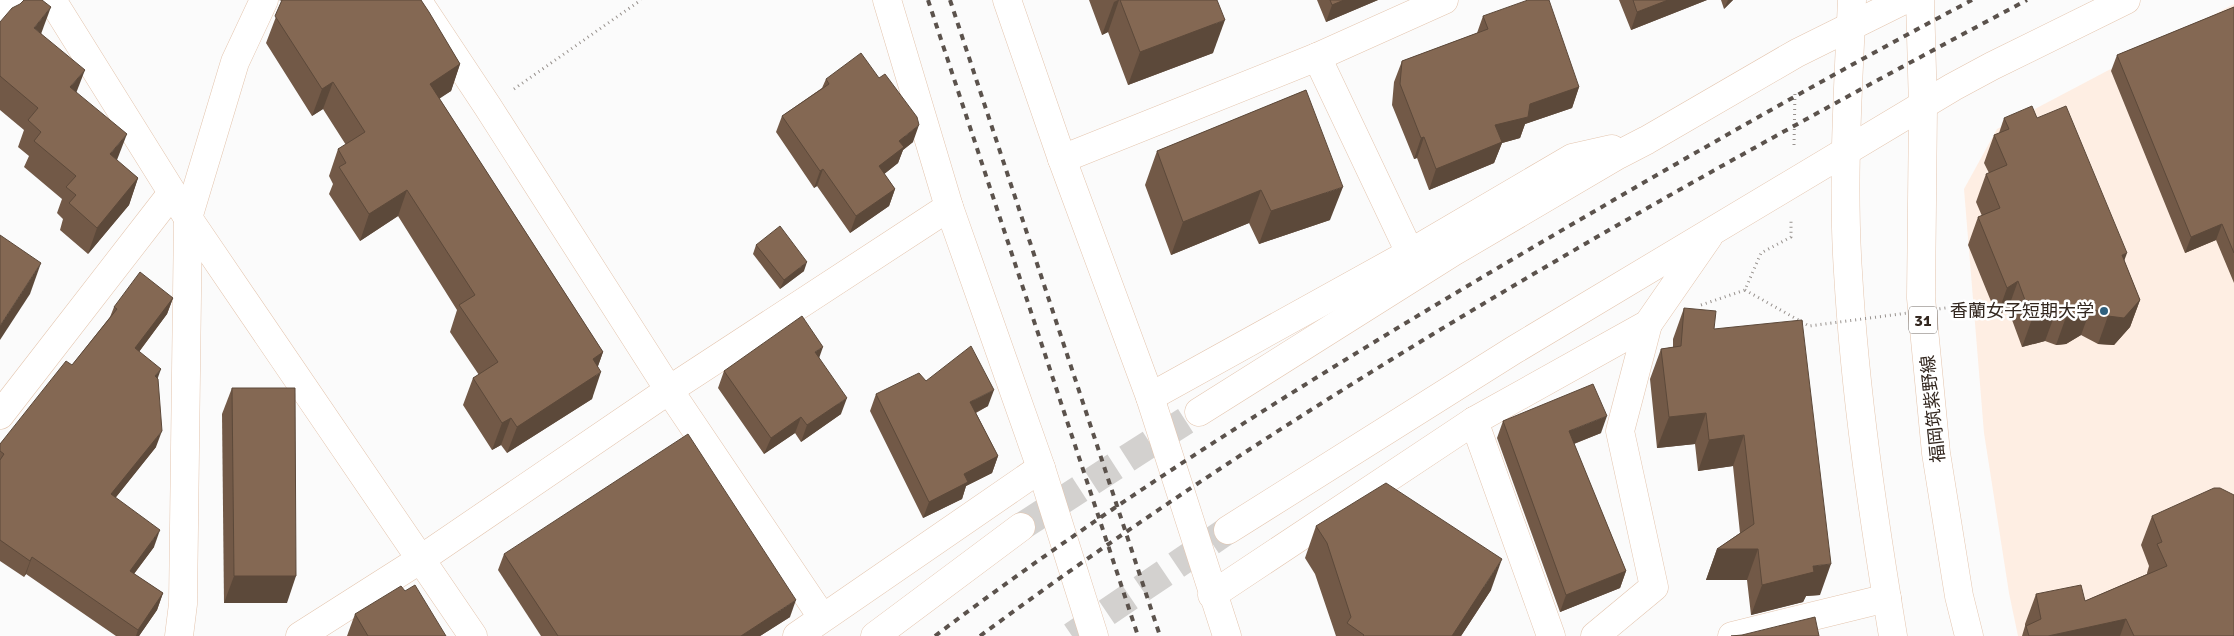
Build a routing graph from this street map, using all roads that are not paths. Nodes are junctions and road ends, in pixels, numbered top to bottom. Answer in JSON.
{"nodes":[{"id":1,"x":20,"y":0,"type":"edge"},
{"id":2,"x":52,"y":0,"type":"edge"},
{"id":3,"x":264,"y":0,"type":"edge"},
{"id":4,"x":417,"y":0,"type":"edge"},
{"id":5,"x":888,"y":0,"type":"edge"},
{"id":6,"x":1007,"y":0,"type":"edge"},
{"id":7,"x":1444,"y":0,"type":"edge"},
{"id":8,"x":1904,"y":0,"type":"edge"},
{"id":9,"x":1920,"y":0,"type":"edge"},
{"id":10,"x":2126,"y":0,"type":"edge"},
{"id":11,"x":1851,"y":13,"type":"edge"},
{"id":12,"x":0,"y":19,"type":"edge"},
{"id":13,"x":1317,"y":57,"type":"junction"},
{"id":14,"x":1923,"y":107,"type":"junction"},
{"id":15,"x":1647,"y":140,"type":"junction"},
{"id":16,"x":1846,"y":153,"type":"junction"},
{"id":17,"x":1062,"y":159,"type":"junction"},
{"id":18,"x":172,"y":193,"type":"junction"},
{"id":19,"x":949,"y":207,"type":"junction"},
{"id":20,"x":188,"y":218,"type":"junction"},
{"id":21,"x":1714,"y":229,"type":"junction"},
{"id":22,"x":1410,"y":253,"type":"junction"},
{"id":23,"x":1648,"y":324,"type":"junction"},
{"id":24,"x":668,"y":390,"type":"junction"},
{"id":25,"x":1150,"y":397,"type":"junction"},
{"id":26,"x":1199,"y":412,"type":"tunnel mouth"},
{"id":27,"x":0,"y":414,"type":"edge"},
{"id":28,"x":1474,"y":421,"type":"junction"},
{"id":29,"x":1041,"y":468,"type":"junction"},
{"id":30,"x":1021,"y":528,"type":"tunnel mouth"},
{"id":31,"x":1228,"y":530,"type":"tunnel mouth"},
{"id":32,"x":421,"y":559,"type":"junction"},
{"id":33,"x":1212,"y":595,"type":"junction"},
{"id":34,"x":1887,"y":598,"type":"junction"},
{"id":35,"x":822,"y":617,"type":"junction"},
{"id":36,"x":179,"y":636,"type":"edge"},
{"id":37,"x":300,"y":636,"type":"edge"},
{"id":38,"x":473,"y":636,"type":"edge"},
{"id":39,"x":797,"y":636,"type":"edge"},
{"id":40,"x":875,"y":636,"type":"edge"},
{"id":41,"x":1094,"y":636,"type":"edge"},
{"id":42,"x":1227,"y":636,"type":"edge"},
{"id":43,"x":1551,"y":636,"type":"edge"},
{"id":44,"x":1595,"y":636,"type":"edge"},
{"id":45,"x":1732,"y":636,"type":"edge"},
{"id":46,"x":1893,"y":636,"type":"edge"},
{"id":47,"x":1968,"y":636,"type":"edge"}],
"edges":[{"from":1,"to":12,"type":"street"},
{"from":2,"to":18,"type":"street"},
{"from":3,"to":20,"type":"street"},
{"from":4,"to":24,"type":"street"},
{"from":5,"to":19,"type":"street"},
{"from":6,"to":17,"type":"street"},
{"from":7,"to":13,"type":"street"},
{"from":8,"to":11,"type":"street"},
{"from":9,"to":14,"type":"street","name":"福岡筑紫野線","number":"31"},
{"from":10,"to":14,"type":"street"},
{"from":11,"to":15,"type":"street"},
{"from":11,"to":16,"type":"street"},
{"from":13,"to":17,"type":"street"},
{"from":13,"to":22,"type":"street"},
{"from":14,"to":16,"type":"street"},
{"from":14,"to":47,"type":"street","name":"福岡筑紫野線","number":"31"},
{"from":15,"to":22,"type":"street"},
{"from":15,"to":26,"type":"street"},
{"from":16,"to":21,"type":"street"},
{"from":16,"to":34,"type":"street"},
{"from":17,"to":25,"type":"street"},
{"from":18,"to":20,"type":"street"},
{"from":18,"to":27,"type":"street"},
{"from":19,"to":24,"type":"street"},
{"from":19,"to":29,"type":"street"},
{"from":20,"to":32,"type":"street"},
{"from":20,"to":36,"type":"street"},
{"from":21,"to":23,"type":"street"},
{"from":21,"to":31,"type":"street"},
{"from":22,"to":25,"type":"street"},
{"from":23,"to":28,"type":"street"},
{"from":23,"to":44,"type":"street"},
{"from":24,"to":32,"type":"street"},
{"from":24,"to":35,"type":"street"},
{"from":25,"to":33,"type":"street"},
{"from":28,"to":33,"type":"street"},
{"from":28,"to":43,"type":"street"},
{"from":29,"to":35,"type":"street"},
{"from":29,"to":41,"type":"street"},
{"from":30,"to":40,"type":"street"},
{"from":32,"to":37,"type":"street"},
{"from":32,"to":38,"type":"street"},
{"from":33,"to":42,"type":"street"},
{"from":34,"to":45,"type":"street"},
{"from":34,"to":46,"type":"street"},
{"from":35,"to":39,"type":"street"}]}
